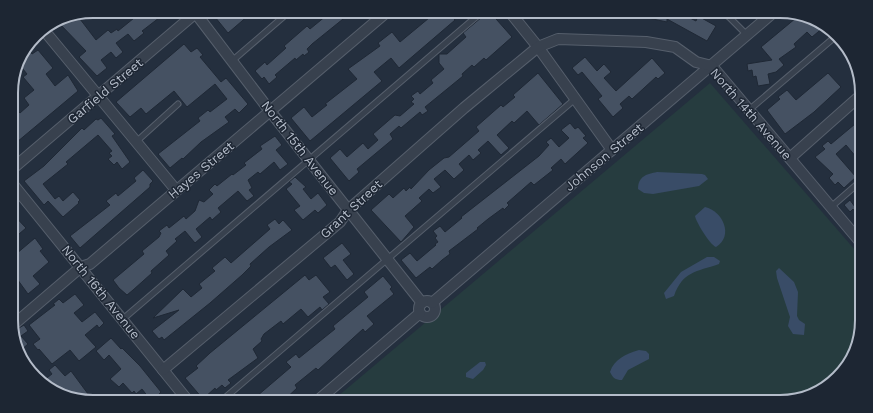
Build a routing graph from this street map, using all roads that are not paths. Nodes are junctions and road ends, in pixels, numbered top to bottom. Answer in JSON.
{"nodes":[{"id":1,"x":189,"y":18,"type":"edge"},
{"id":2,"x":200,"y":18,"type":"edge"},
{"id":3,"x":282,"y":18,"type":"edge"},
{"id":4,"x":380,"y":18,"type":"edge"},
{"id":5,"x":475,"y":18,"type":"edge"},
{"id":6,"x":515,"y":18,"type":"edge"},
{"id":7,"x":730,"y":18,"type":"edge"},
{"id":8,"x":767,"y":18,"type":"edge"},
{"id":9,"x":47,"y":34,"type":"edge"},
{"id":10,"x":748,"y":35,"type":"junction"},
{"id":11,"x":832,"y":39,"type":"edge"},
{"id":12,"x":538,"y":47,"type":"junction"},
{"id":13,"x":232,"y":61,"type":"junction"},
{"id":14,"x":712,"y":66,"type":"junction"},
{"id":15,"x":99,"y":96,"type":"junction"},
{"id":16,"x":575,"y":100,"type":"junction"},
{"id":17,"x":855,"y":100,"type":"edge"},
{"id":18,"x":178,"y":104,"type":"dead end"},
{"id":19,"x":749,"y":110,"type":"junction"},
{"id":20,"x":270,"y":111,"type":"junction"},
{"id":21,"x":136,"y":142,"type":"junction"},
{"id":22,"x":612,"y":150,"type":"junction"},
{"id":23,"x":790,"y":158,"type":"junction"},
{"id":24,"x":309,"y":160,"type":"junction"},
{"id":25,"x":18,"y":164,"type":"edge"},
{"id":26,"x":855,"y":186,"type":"edge"},
{"id":27,"x":18,"y":190,"type":"edge"},
{"id":28,"x":176,"y":190,"type":"junction"},
{"id":29,"x":831,"y":207,"type":"junction"},
{"id":30,"x":348,"y":210,"type":"junction"},
{"id":31,"x":855,"y":236,"type":"edge"},
{"id":32,"x":387,"y":259,"type":"junction"},
{"id":33,"x":81,"y":267,"type":"junction"},
{"id":34,"x":432,"y":303,"type":"junction"},
{"id":35,"x":421,"y":308,"type":"junction"},
{"id":36,"x":123,"y":319,"type":"junction"},
{"id":37,"x":18,"y":321,"type":"edge"},
{"id":38,"x":163,"y":370,"type":"junction"},
{"id":39,"x":183,"y":395,"type":"edge"},
{"id":40,"x":228,"y":395,"type":"edge"},
{"id":41,"x":324,"y":395,"type":"edge"}],
"edges":[{"from":1,"to":15,"type":"street","name":"Garfield Street"},
{"from":2,"to":13,"type":"street","name":"North 15th Avenue"},
{"from":3,"to":13,"type":"lane"},
{"from":4,"to":20,"type":"street","name":"Hayes Street"},
{"from":5,"to":24,"type":"lane"},
{"from":6,"to":12,"type":"street"},
{"from":7,"to":10,"type":"lane"},
{"from":8,"to":10,"type":"street","name":"Johnson Street"},
{"from":9,"to":15,"type":"street"},
{"from":10,"to":14,"type":"street","name":"Johnson Street"},
{"from":11,"to":19,"type":"lane"},
{"from":12,"to":14,"type":"street","name":"North 14th Avenue"},
{"from":12,"to":16,"type":"street"},
{"from":12,"to":30,"type":"street","name":"Grant Street"},
{"from":13,"to":20,"type":"street","name":"North 15th Avenue"},
{"from":14,"to":19,"type":"street","name":"North 14th Avenue"},
{"from":14,"to":22,"type":"street","name":"Johnson Street"},
{"from":15,"to":21,"type":"street"},
{"from":15,"to":25,"type":"street","name":"Garfield Street"},
{"from":16,"to":22,"type":"street"},
{"from":16,"to":32,"type":"lane"},
{"from":17,"to":23,"type":"street"},
{"from":18,"to":21,"type":"lane"},
{"from":19,"to":23,"type":"street","name":"North 14th Avenue"},
{"from":20,"to":24,"type":"street","name":"North 15th Avenue"},
{"from":20,"to":28,"type":"street","name":"Hayes Street"},
{"from":21,"to":28,"type":"street"},
{"from":22,"to":34,"type":"street","name":"Johnson Street"},
{"from":23,"to":29,"type":"street","name":"North 14th Avenue"},
{"from":24,"to":30,"type":"street","name":"North 15th Avenue"},
{"from":24,"to":36,"type":"lane"},
{"from":26,"to":29,"type":"lane"},
{"from":27,"to":33,"type":"street","name":"North 16th Avenue"},
{"from":28,"to":33,"type":"street","name":"Hayes Street"},
{"from":29,"to":31,"type":"street","name":"North 14th Avenue"},
{"from":30,"to":32,"type":"street","name":"North 15th Avenue"},
{"from":30,"to":38,"type":"street","name":"Grant Street"},
{"from":32,"to":35,"type":"street","name":"North 15th Avenue"},
{"from":32,"to":40,"type":"lane"},
{"from":33,"to":36,"type":"street","name":"North 16th Avenue"},
{"from":33,"to":37,"type":"street","name":"Hayes Street"},
{"from":34,"to":35,"type":"street"},
{"from":34,"to":35,"type":"street"},
{"from":35,"to":41,"type":"street"},
{"from":36,"to":38,"type":"street","name":"North 16th Avenue"},
{"from":38,"to":39,"type":"street","name":"North 16th Avenue"}]}
